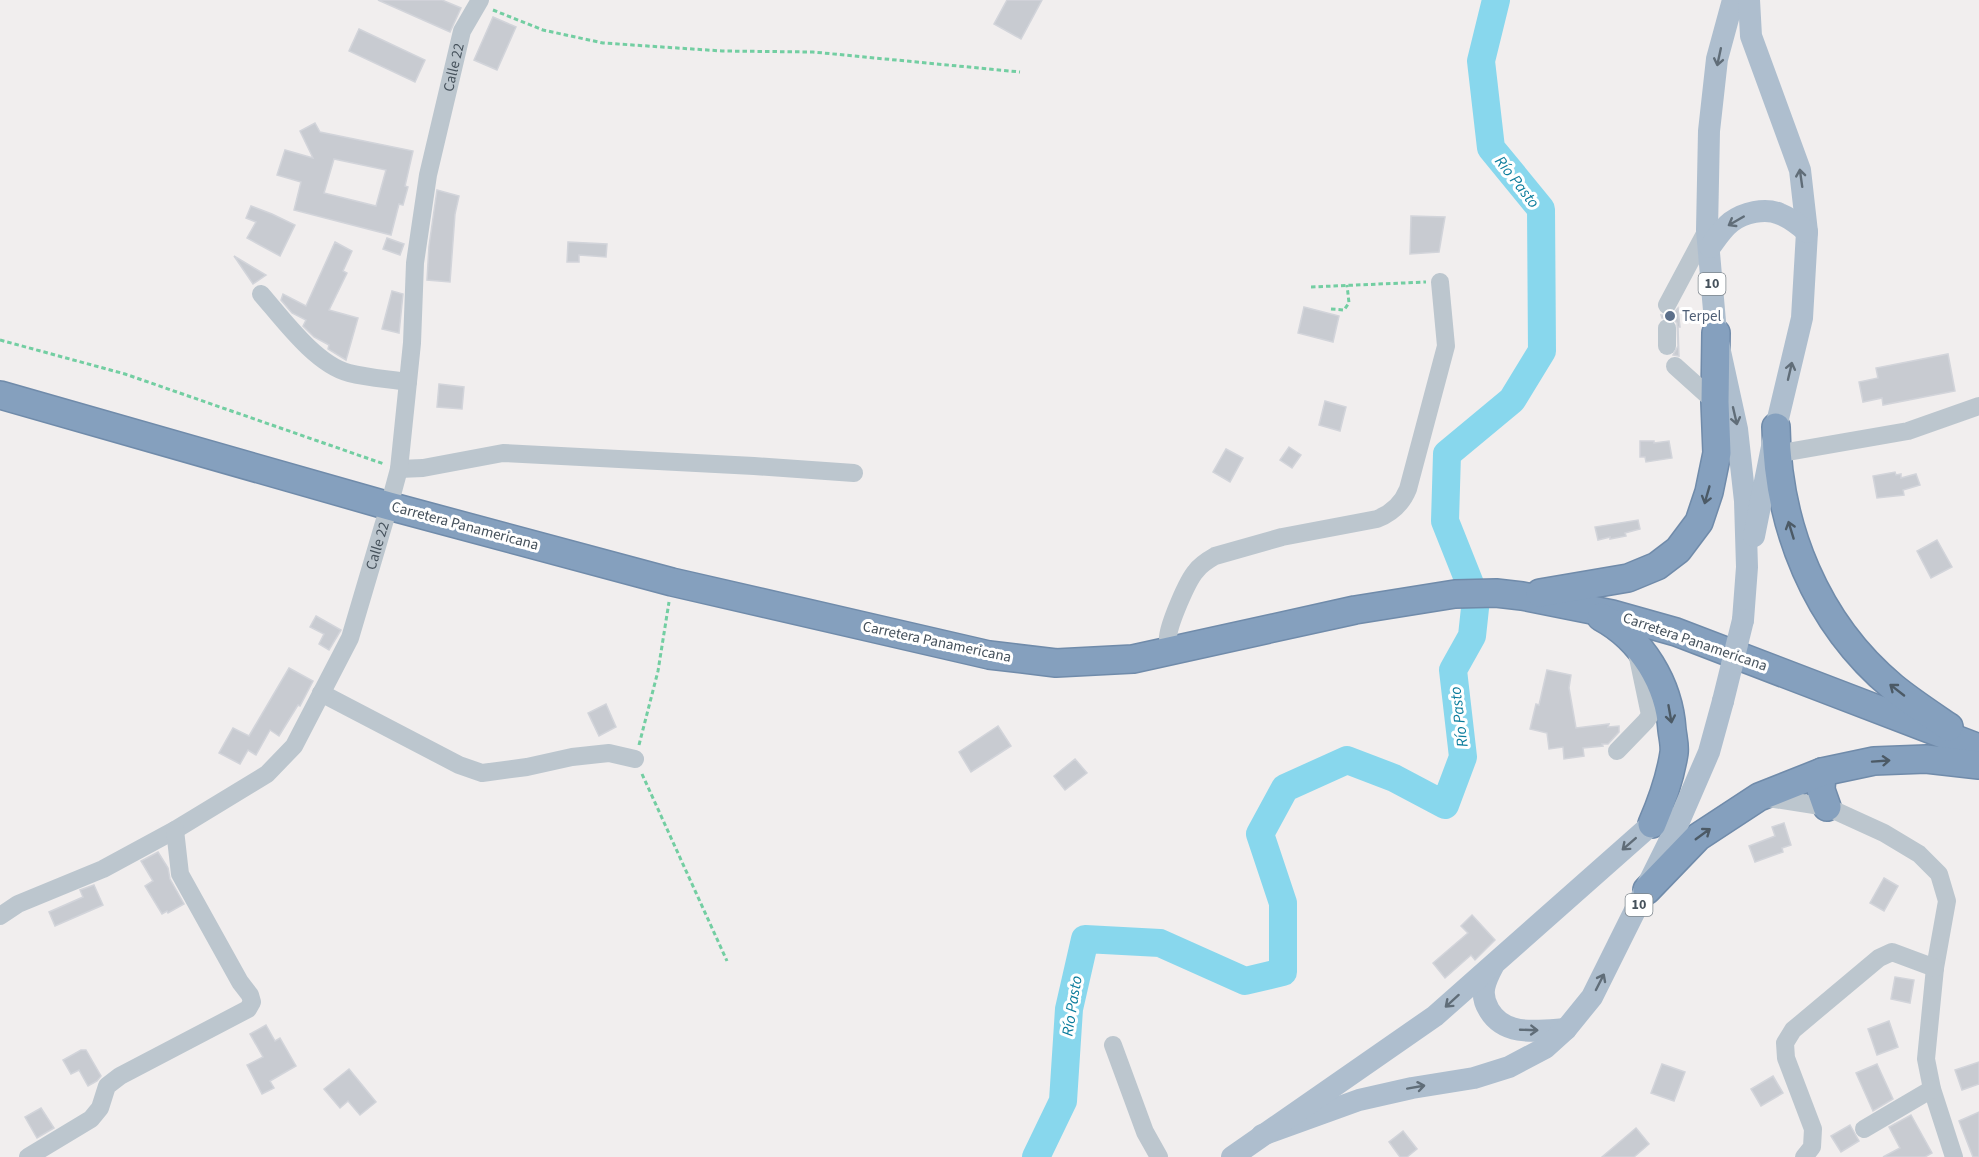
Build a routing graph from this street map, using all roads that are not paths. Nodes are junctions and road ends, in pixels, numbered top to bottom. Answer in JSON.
{"nodes":[{"id":1,"x":1733,"y":0,"type":"edge"},
{"id":2,"x":1749,"y":0,"type":"edge"},
{"id":3,"x":479,"y":2,"type":"edge"},
{"id":4,"x":1807,"y":232,"type":"junction"},
{"id":5,"x":1708,"y":238,"type":"junction"},
{"id":6,"x":1440,"y":282,"type":"road end"},
{"id":7,"x":261,"y":294,"type":"dead end"},
{"id":8,"x":1667,"y":305,"type":"dead end"},
{"id":9,"x":1716,"y":333,"type":"junction"},
{"id":10,"x":1675,"y":366,"type":"dead end"},
{"id":11,"x":408,"y":382,"type":"junction"},
{"id":12,"x":0,"y":395,"type":"edge"},
{"id":13,"x":1715,"y":402,"type":"junction"},
{"id":14,"x":1979,"y":406,"type":"edge"},
{"id":15,"x":1776,"y":441,"type":"junction"},
{"id":16,"x":399,"y":469,"type":"junction"},
{"id":17,"x":854,"y":473,"type":"dead end"},
{"id":18,"x":389,"y":506,"type":"junction"},
{"id":19,"x":1747,"y":567,"type":"junction"},
{"id":20,"x":1509,"y":595,"type":"junction"},
{"id":21,"x":1584,"y":608,"type":"junction"},
{"id":22,"x":1635,"y":643,"type":"junction"},
{"id":23,"x":1171,"y":652,"type":"junction"},
{"id":24,"x":321,"y":693,"type":"junction"},
{"id":25,"x":1979,"y":748,"type":"edge"},
{"id":26,"x":1617,"y":750,"type":"dead end"},
{"id":27,"x":635,"y":759,"type":"road end"},
{"id":28,"x":1979,"y":765,"type":"edge"},
{"id":29,"x":1822,"y":772,"type":"junction"},
{"id":30,"x":1700,"y":773,"type":"junction"},
{"id":31,"x":1759,"y":797,"type":"junction"},
{"id":32,"x":1827,"y":807,"type":"junction"},
{"id":33,"x":1652,"y":824,"type":"junction"},
{"id":34,"x":175,"y":830,"type":"junction"},
{"id":35,"x":1647,"y":890,"type":"junction"},
{"id":36,"x":0,"y":916,"type":"edge"},
{"id":37,"x":1495,"y":962,"type":"junction"},
{"id":38,"x":1935,"y":968,"type":"junction"},
{"id":39,"x":1566,"y":1029,"type":"junction"},
{"id":40,"x":1113,"y":1046,"type":"dead end"},
{"id":41,"x":1932,"y":1089,"type":"junction"},
{"id":42,"x":1864,"y":1129,"type":"dead end"},
{"id":43,"x":1263,"y":1135,"type":"junction"},
{"id":44,"x":1951,"y":1156,"type":"edge"},
{"id":45,"x":28,"y":1157,"type":"edge"},
{"id":46,"x":1159,"y":1157,"type":"edge"},
{"id":47,"x":1232,"y":1157,"type":"edge"},
{"id":48,"x":1804,"y":1157,"type":"edge"}],
"edges":[{"from":1,"to":5,"type":"main road","number":"10","one_way":true},
{"from":4,"to":2,"type":"main road","number":"10","one_way":true},
{"from":3,"to":11,"type":"street","name":"Calle 22"},
{"from":4,"to":5,"type":"main road","one_way":true},
{"from":15,"to":4,"type":"main road","number":"10","one_way":true},
{"from":5,"to":8,"type":"street"},
{"from":5,"to":9,"type":"main road","number":"10"},
{"from":6,"to":23,"type":"street"},
{"from":7,"to":11,"type":"street"},
{"from":9,"to":13,"type":"highway"},
{"from":9,"to":19,"type":"main road","number":"10","one_way":true},
{"from":10,"to":13,"type":"street"},
{"from":11,"to":16,"type":"street","name":"Calle 22"},
{"from":12,"to":18,"type":"highway","name":"Carretera Panamericana"},
{"from":13,"to":20,"type":"highway","one_way":true},
{"from":14,"to":15,"type":"street"},
{"from":15,"to":19,"type":"main road","number":"10"},
{"from":25,"to":15,"type":"highway","one_way":true},
{"from":16,"to":17,"type":"street"},
{"from":16,"to":18,"type":"street","name":"Calle 22"},
{"from":18,"to":23,"type":"highway","name":"Carretera Panamericana"},
{"from":18,"to":24,"type":"street","name":"Calle 22"},
{"from":19,"to":30,"type":"main road","number":"10","bridge":true},
{"from":20,"to":21,"type":"highway","name":"Carretera Panamericana"},
{"from":20,"to":23,"type":"highway","name":"Carretera Panamericana"},
{"from":21,"to":22,"type":"highway"},
{"from":21,"to":25,"type":"highway","name":"Carretera Panamericana"},
{"from":22,"to":26,"type":"street"},
{"from":22,"to":33,"type":"highway","one_way":true},
{"from":24,"to":27,"type":"street"},
{"from":24,"to":34,"type":"street","name":"Calle 22"},
{"from":29,"to":28,"type":"highway","one_way":true},
{"from":29,"to":31,"type":"highway"},
{"from":29,"to":32,"type":"highway"},
{"from":30,"to":33,"type":"main road","number":"10"},
{"from":30,"to":35,"type":"main road","number":"10"},
{"from":31,"to":32,"type":"street"},
{"from":35,"to":31,"type":"highway","one_way":true},
{"from":32,"to":38,"type":"street"},
{"from":33,"to":37,"type":"main road","number":"10","one_way":true},
{"from":34,"to":36,"type":"street","name":"Calle 22"},
{"from":34,"to":45,"type":"street"},
{"from":39,"to":35,"type":"main road","number":"10","one_way":true},
{"from":37,"to":39,"type":"main road","one_way":true},
{"from":37,"to":43,"type":"main road","number":"10","one_way":true},
{"from":38,"to":41,"type":"street"},
{"from":38,"to":48,"type":"street"},
{"from":43,"to":39,"type":"main road","number":"10","one_way":true},
{"from":40,"to":46,"type":"street"},
{"from":41,"to":42,"type":"street"},
{"from":41,"to":44,"type":"street"},
{"from":43,"to":47,"type":"main road","number":"10"}]}
